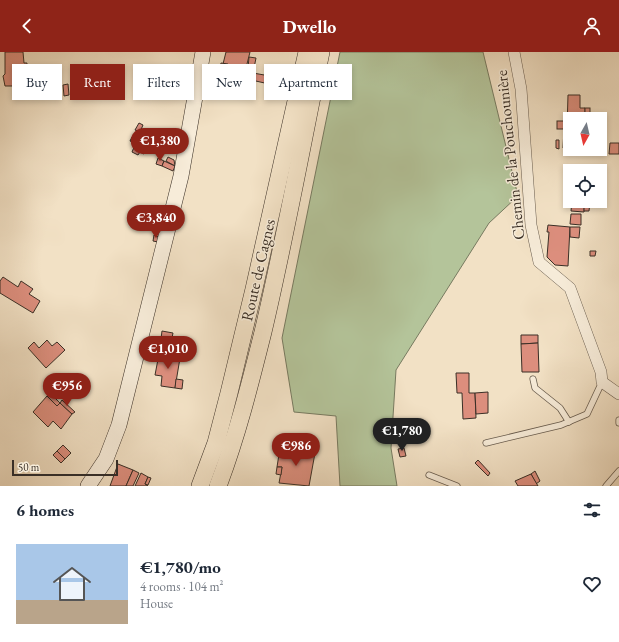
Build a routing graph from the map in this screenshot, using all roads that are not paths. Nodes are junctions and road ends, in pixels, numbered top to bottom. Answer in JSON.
{"nodes":[{"id":1,"x":203,"y":52,"type":"edge"},
{"id":2,"x":307,"y":52,"type":"edge"},
{"id":3,"x":321,"y":52,"type":"edge"},
{"id":4,"x":514,"y":52,"type":"edge"},
{"id":5,"x":533,"y":379,"type":"dead end"},
{"id":6,"x":602,"y":382,"type":"junction"},
{"id":7,"x":619,"y":394,"type":"edge"},
{"id":8,"x":569,"y":422,"type":"junction"},
{"id":9,"x":486,"y":443,"type":"dead end"},
{"id":10,"x":619,"y":471,"type":"edge"},
{"id":11,"x":429,"y":475,"type":"dead end"},
{"id":12,"x":88,"y":486,"type":"edge"},
{"id":13,"x":200,"y":486,"type":"edge"},
{"id":14,"x":218,"y":486,"type":"edge"},
{"id":15,"x":457,"y":486,"type":"edge"},
{"id":16,"x":606,"y":486,"type":"edge"}],
"edges":[{"from":1,"to":12,"type":"street"},
{"from":2,"to":13,"type":"main road","name":"Route de Cagnes"},
{"from":3,"to":14,"type":"main road","name":"Route de Cagnes"},
{"from":4,"to":6,"type":"street","name":"Chemin de la Pouchounière"},
{"from":5,"to":8,"type":"lane"},
{"from":6,"to":7,"type":"street"},
{"from":6,"to":8,"type":"lane"},
{"from":8,"to":9,"type":"lane"},
{"from":10,"to":16,"type":"lane"},
{"from":11,"to":15,"type":"lane"}]}
